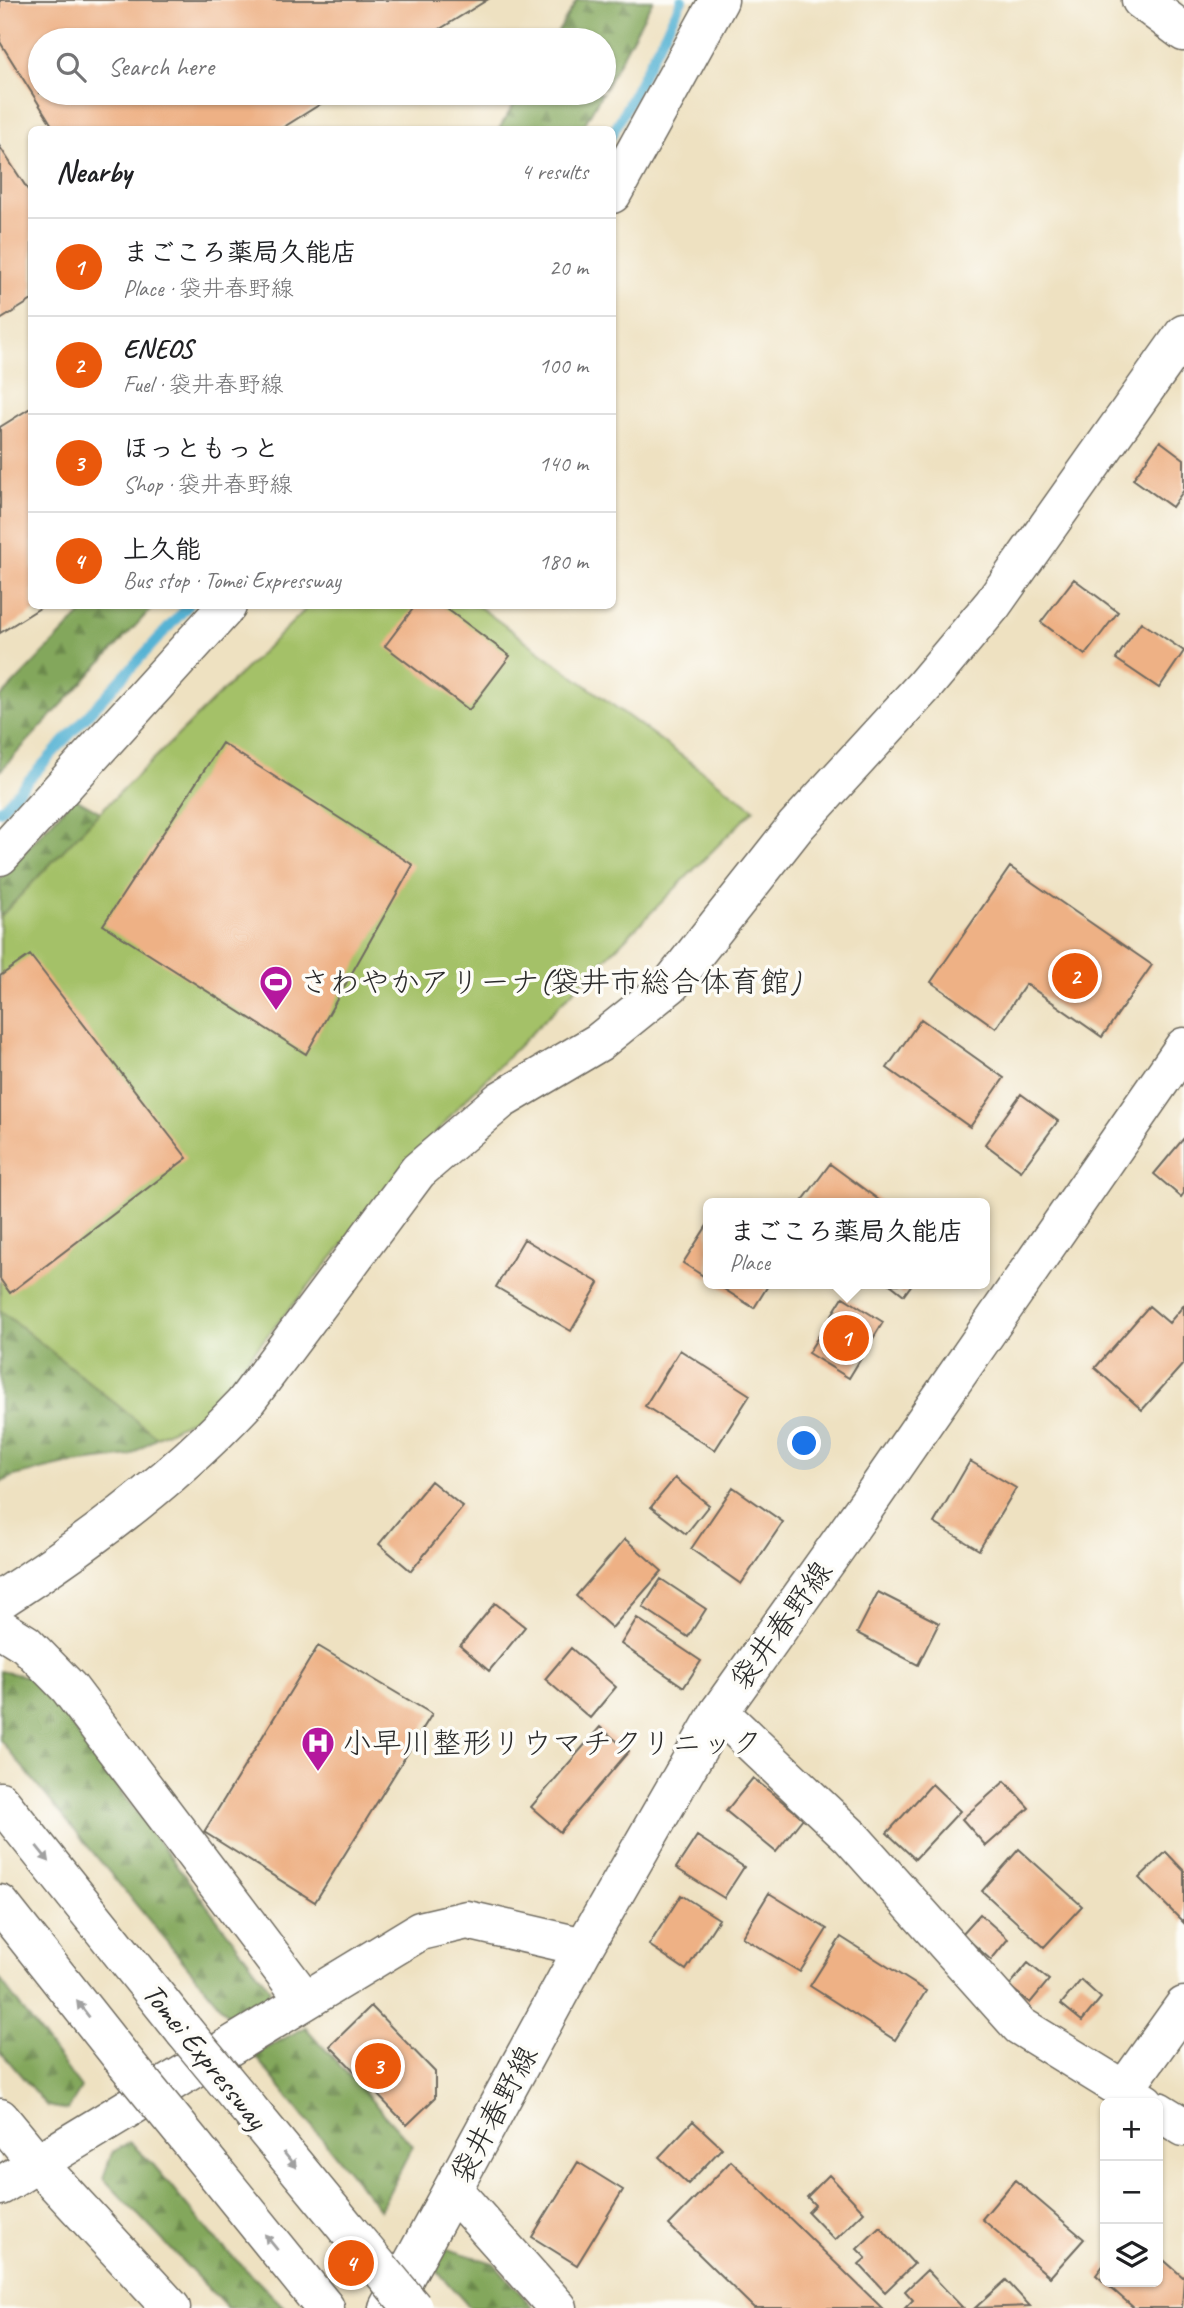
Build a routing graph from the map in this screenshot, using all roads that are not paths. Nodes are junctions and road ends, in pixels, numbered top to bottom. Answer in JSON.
{"nodes":[{"id":1,"x":719,"y":0,"type":"edge"},
{"id":2,"x":1141,"y":0,"type":"edge"},
{"id":3,"x":1184,"y":32,"type":"edge"},
{"id":4,"x":616,"y":187,"type":"edge"},
{"id":5,"x":1184,"y":334,"type":"edge"},
{"id":6,"x":224,"y":609,"type":"edge"},
{"id":7,"x":0,"y":856,"type":"edge"},
{"id":8,"x":1184,"y":1047,"type":"edge"},
{"id":9,"x":0,"y":1601,"type":"edge"},
{"id":10,"x":0,"y":1628,"type":"edge"},
{"id":11,"x":719,"y":1712,"type":"junction"},
{"id":12,"x":0,"y":1801,"type":"edge"},
{"id":13,"x":0,"y":1904,"type":"edge"},
{"id":14,"x":584,"y":1947,"type":"junction"},
{"id":15,"x":305,"y":2000,"type":"junction"},
{"id":16,"x":1184,"y":2006,"type":"edge"},
{"id":17,"x":1134,"y":2097,"type":"edge"},
{"id":18,"x":1163,"y":2114,"type":"edge"},
{"id":19,"x":0,"y":2118,"type":"edge"},
{"id":20,"x":1184,"y":2127,"type":"edge"},
{"id":21,"x":38,"y":2164,"type":"junction"},
{"id":22,"x":0,"y":2186,"type":"edge"},
{"id":23,"x":453,"y":2190,"type":"junction"},
{"id":24,"x":320,"y":2302,"type":"edge"},
{"id":25,"x":171,"y":2308,"type":"edge"},
{"id":26,"x":388,"y":2308,"type":"edge"},
{"id":27,"x":414,"y":2308,"type":"edge"},
{"id":28,"x":558,"y":2308,"type":"edge"}],
"edges":[{"from":1,"to":4,"type":"main road"},
{"from":2,"to":3,"type":"main road"},
{"from":5,"to":9,"type":"main road"},
{"from":6,"to":7,"type":"main road"},
{"from":8,"to":11,"type":"main road","name":"袋井春野線"},
{"from":10,"to":15,"type":"main road"},
{"from":11,"to":14,"type":"main road","name":"袋井春野線"},
{"from":11,"to":17,"type":"main road"},
{"from":12,"to":27,"type":"main road","name":"Tomei Expressway","one_way":true,"bridge":true},
{"from":24,"to":13,"type":"main road","one_way":true,"bridge":true},
{"from":14,"to":15,"type":"main road"},
{"from":14,"to":23,"type":"main road","name":"袋井春野線"},
{"from":15,"to":21,"type":"main road"},
{"from":16,"to":17,"type":"main road"},
{"from":18,"to":20,"type":"main road"},
{"from":19,"to":21,"type":"main road"},
{"from":21,"to":22,"type":"main road"},
{"from":21,"to":25,"type":"main road"},
{"from":23,"to":26,"type":"main road","name":"袋井春野線"},
{"from":23,"to":28,"type":"main road"}]}
